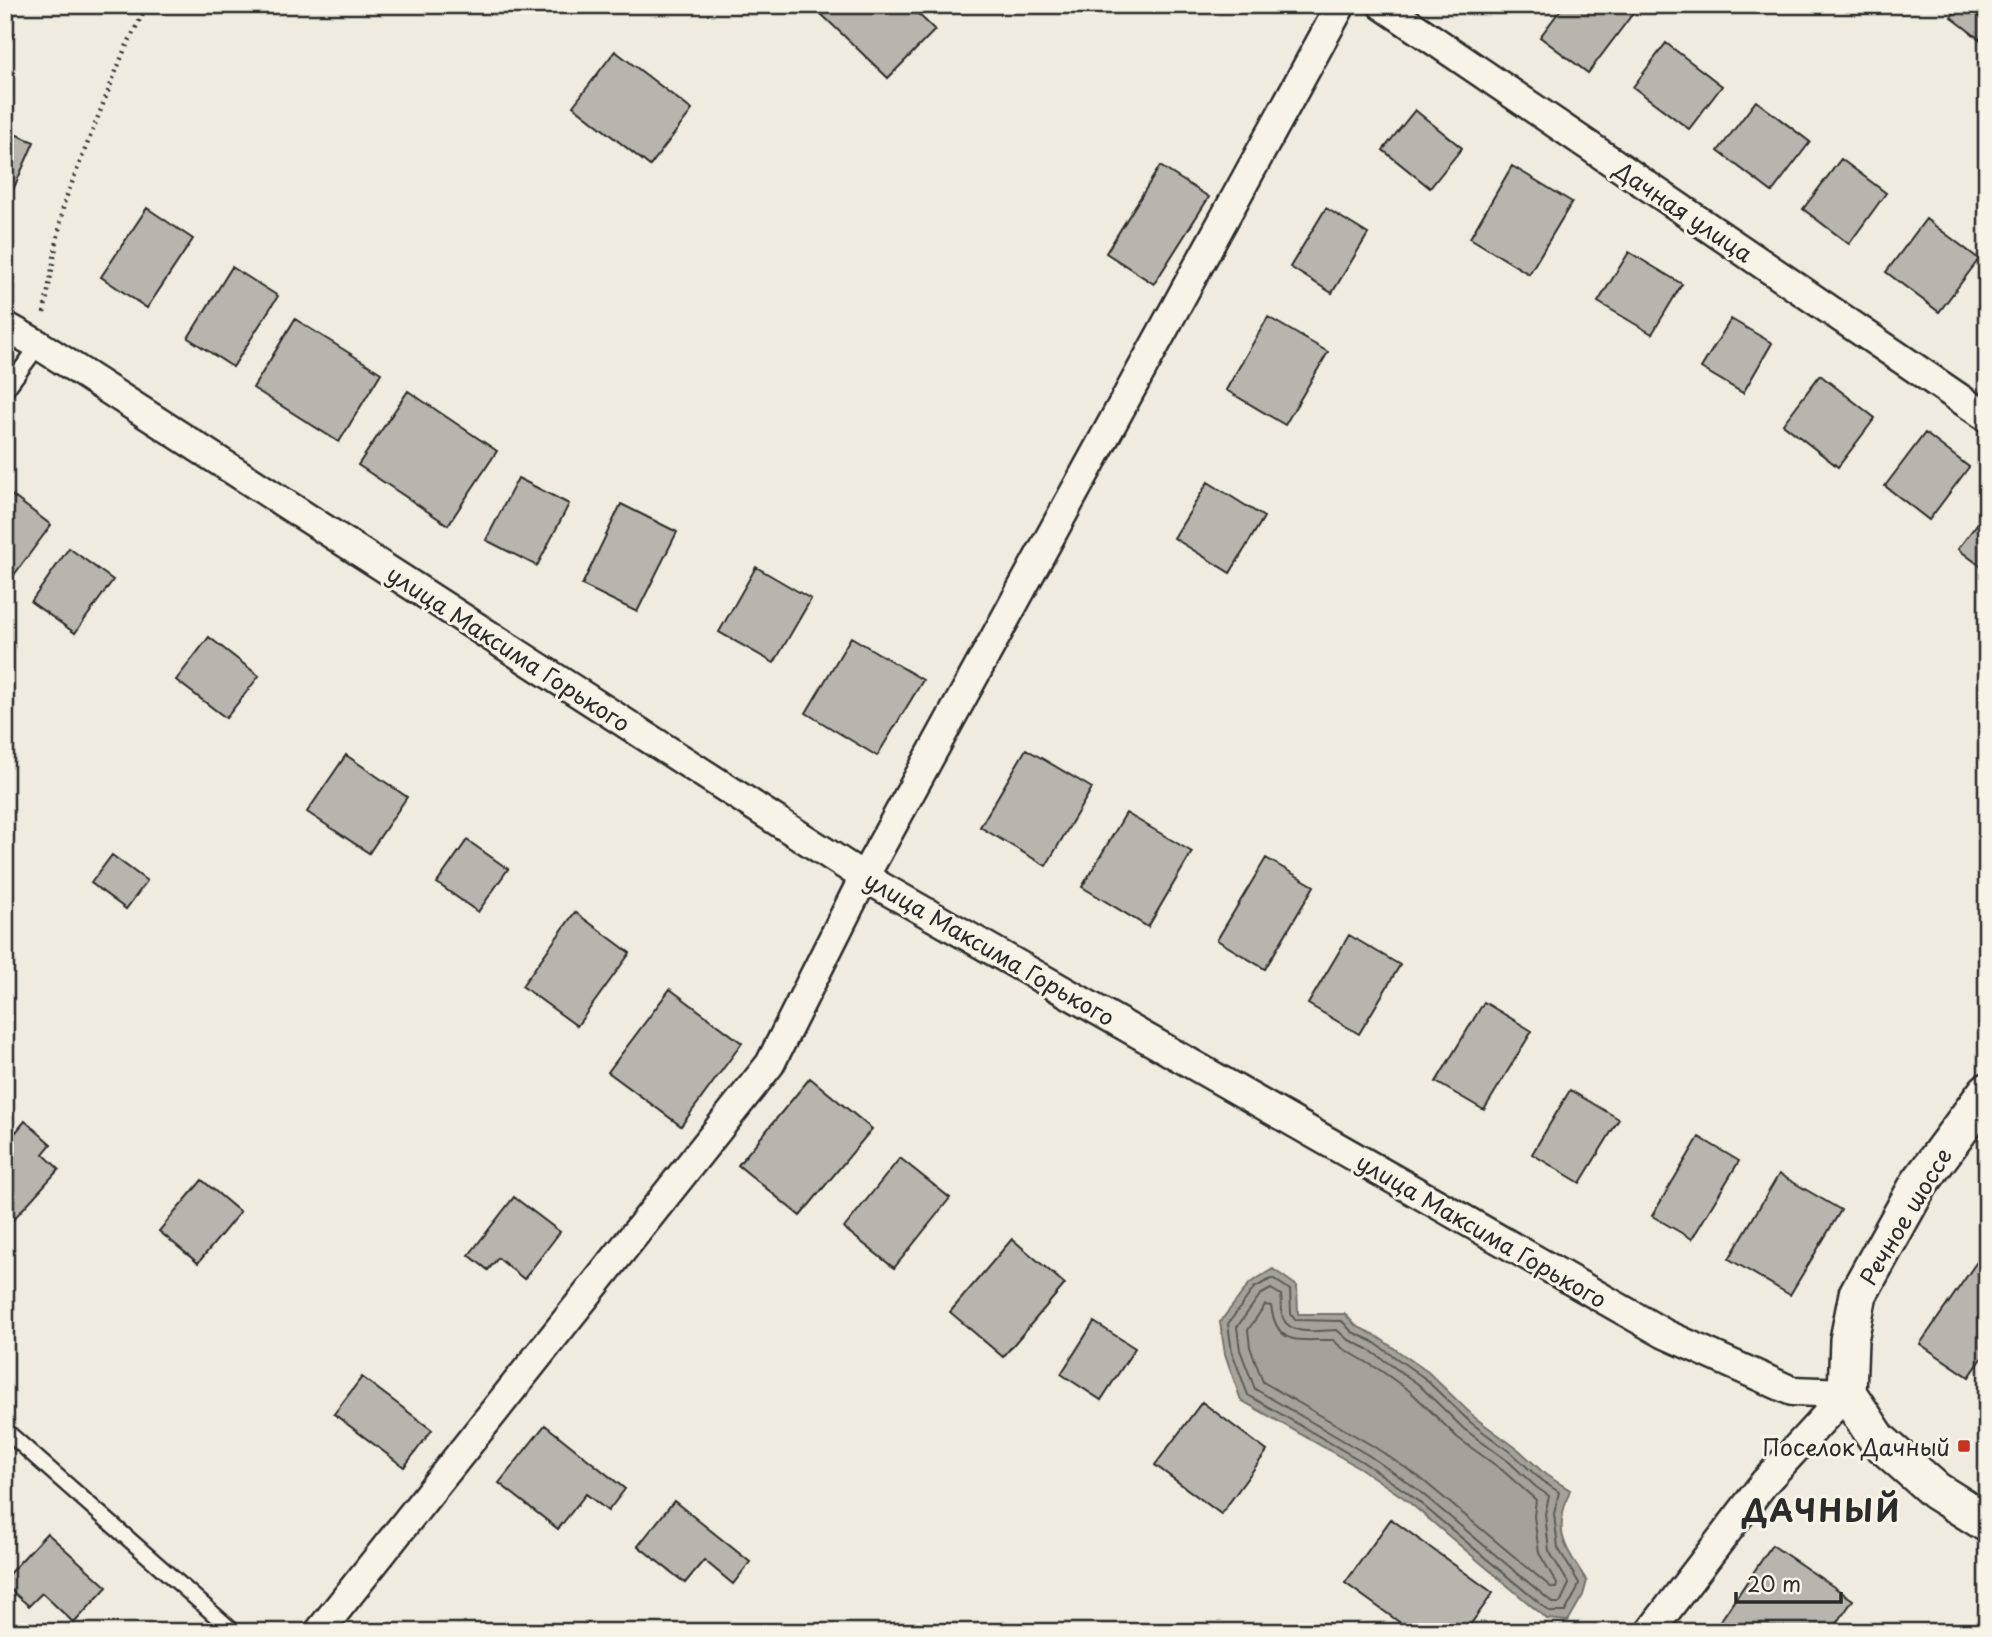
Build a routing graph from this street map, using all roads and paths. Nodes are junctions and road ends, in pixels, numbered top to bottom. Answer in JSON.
{"nodes":[{"id":1,"x":147,"y":5,"type":"edge"},
{"id":2,"x":1341,"y":5,"type":"edge"},
{"id":3,"x":1382,"y":5,"type":"edge"},
{"id":4,"x":5,"y":326,"type":"edge"},
{"id":5,"x":38,"y":345,"type":"junction"},
{"id":6,"x":5,"y":391,"type":"edge"},
{"id":7,"x":1987,"y":417,"type":"edge"},
{"id":8,"x":864,"y":877,"type":"junction"},
{"id":9,"x":1987,"y":1092,"type":"edge"},
{"id":10,"x":1847,"y":1393,"type":"junction"},
{"id":11,"x":5,"y":1430,"type":"edge"},
{"id":12,"x":1987,"y":1522,"type":"edge"},
{"id":13,"x":234,"y":1632,"type":"edge"},
{"id":14,"x":319,"y":1632,"type":"edge"},
{"id":15,"x":1650,"y":1632,"type":"edge"}],
"edges":[{"from":1,"to":5,"type":"path"},
{"from":2,"to":8,"type":"street"},
{"from":3,"to":7,"type":"street","name":"Дачная улица"},
{"from":4,"to":5,"type":"street","name":"улица Максима Горького"},
{"from":5,"to":6,"type":"lane"},
{"from":5,"to":8,"type":"street","name":"улица Максима Горького"},
{"from":8,"to":10,"type":"street","name":"улица Максима Горького"},
{"from":8,"to":14,"type":"street"},
{"from":9,"to":10,"type":"street","name":"Речное шоссе"},
{"from":10,"to":12,"type":"street"},
{"from":10,"to":15,"type":"street"},
{"from":11,"to":13,"type":"lane"}]}
